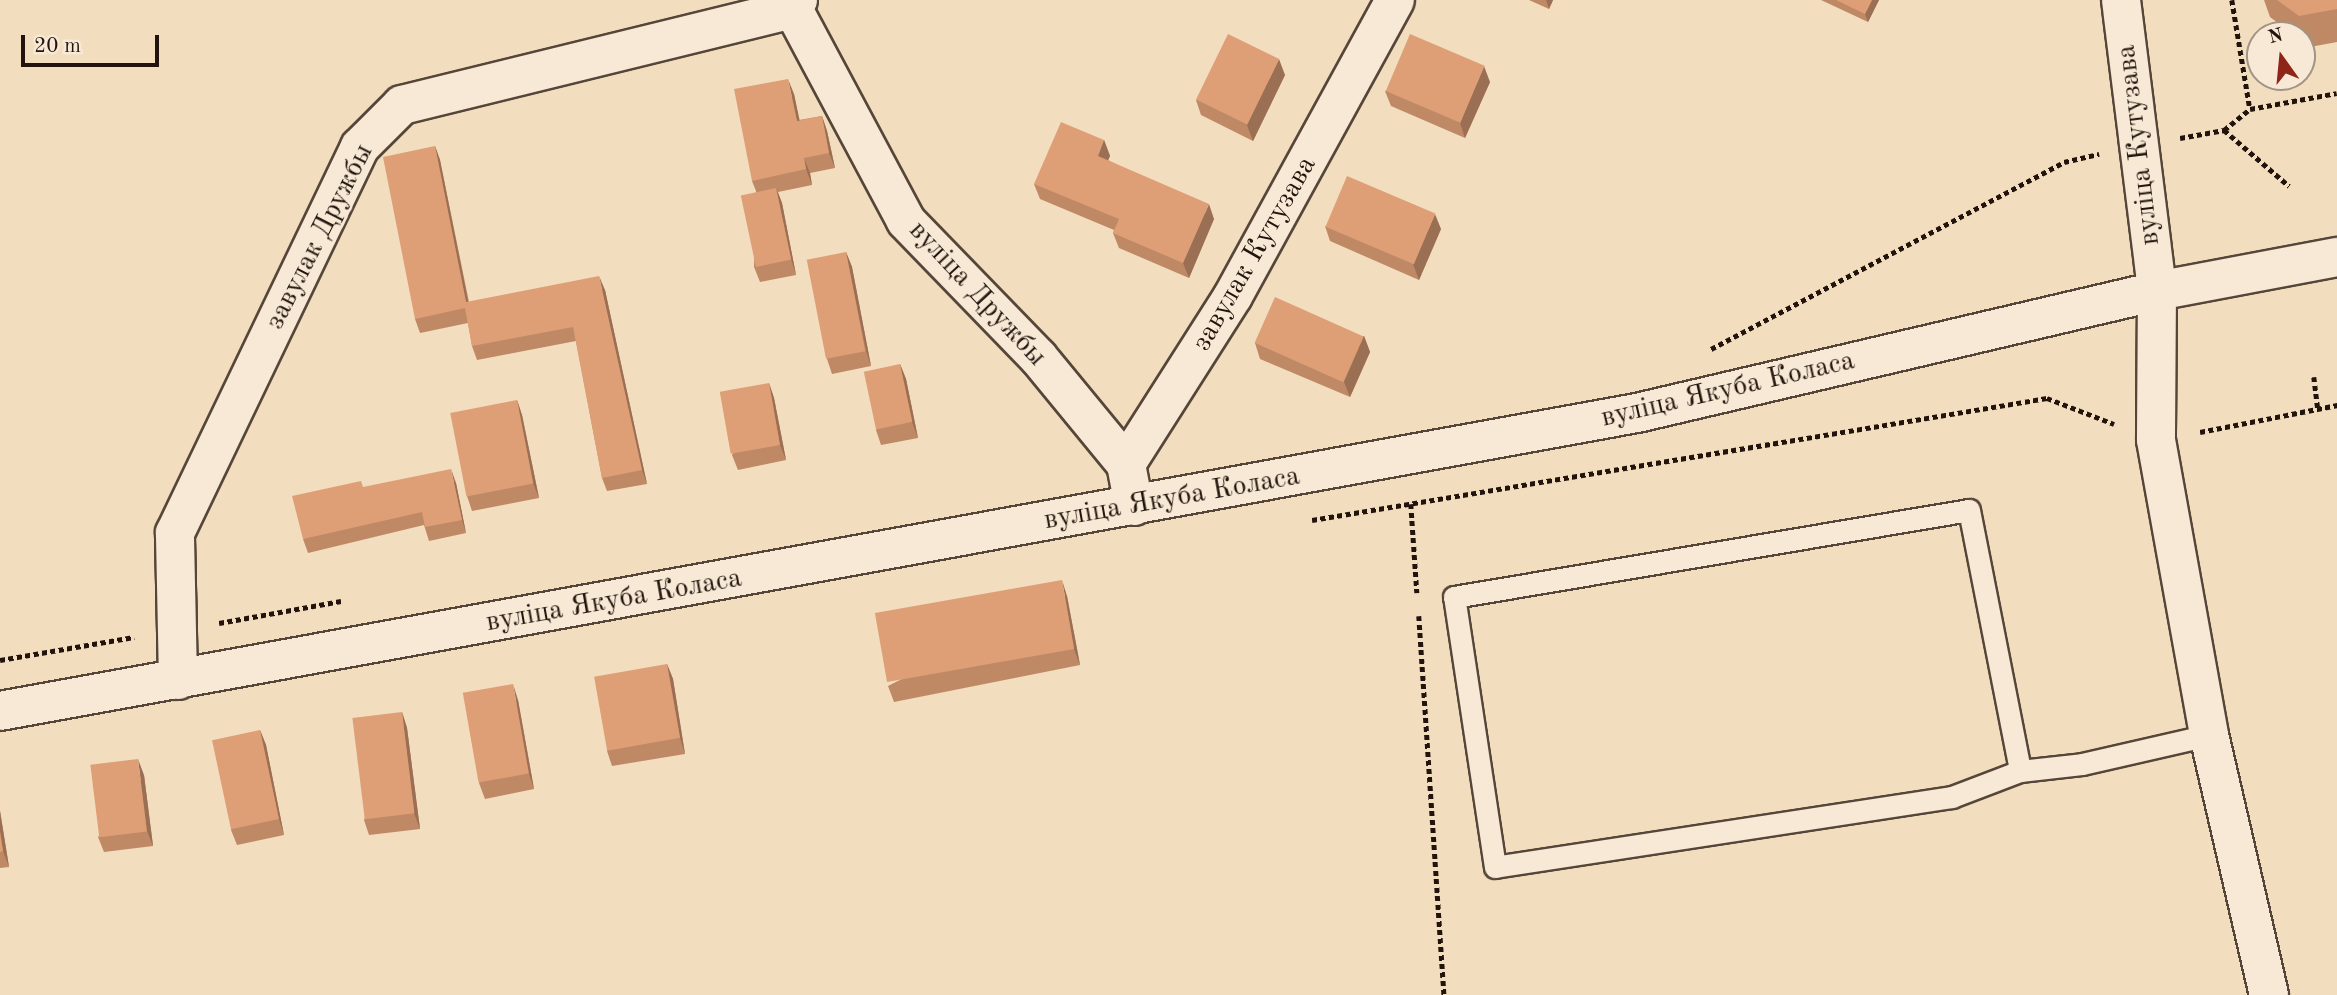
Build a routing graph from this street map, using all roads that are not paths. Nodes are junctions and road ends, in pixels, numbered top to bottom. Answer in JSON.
{"nodes":[{"id":1,"x":1395,"y":0,"type":"edge"},
{"id":2,"x":2121,"y":0,"type":"edge"},
{"id":3,"x":796,"y":5,"type":"edge"},
{"id":4,"x":2337,"y":257,"type":"edge"},
{"id":5,"x":2157,"y":291,"type":"junction"},
{"id":6,"x":1126,"y":464,"type":"junction"},
{"id":7,"x":1133,"y":506,"type":"junction"},
{"id":8,"x":178,"y":680,"type":"junction"},
{"id":9,"x":0,"y":711,"type":"edge"},
{"id":10,"x":2209,"y":735,"type":"junction"},
{"id":11,"x":2020,"y":771,"type":"junction"},
{"id":12,"x":2269,"y":995,"type":"edge"}],
"edges":[{"from":1,"to":6,"type":"street","name":"завулак Кутузава"},
{"from":2,"to":5,"type":"street","name":"вуліца Кутузава"},
{"from":3,"to":6,"type":"street","name":"вуліца Дружбы"},
{"from":3,"to":8,"type":"street","name":"завулак Дружбы"},
{"from":4,"to":5,"type":"street","name":"вуліца Якуба Коласа"},
{"from":5,"to":7,"type":"street","name":"вуліца Якуба Коласа"},
{"from":5,"to":10,"type":"street","name":"вуліца Кутузава"},
{"from":6,"to":7,"type":"street"},
{"from":7,"to":8,"type":"street","name":"вуліца Якуба Коласа"},
{"from":8,"to":9,"type":"street","name":"вуліца Якуба Коласа"},
{"from":10,"to":11,"type":"lane"},
{"from":10,"to":12,"type":"street","name":"вуліца Кутузава"},
{"from":11,"to":11,"type":"lane"}]}
